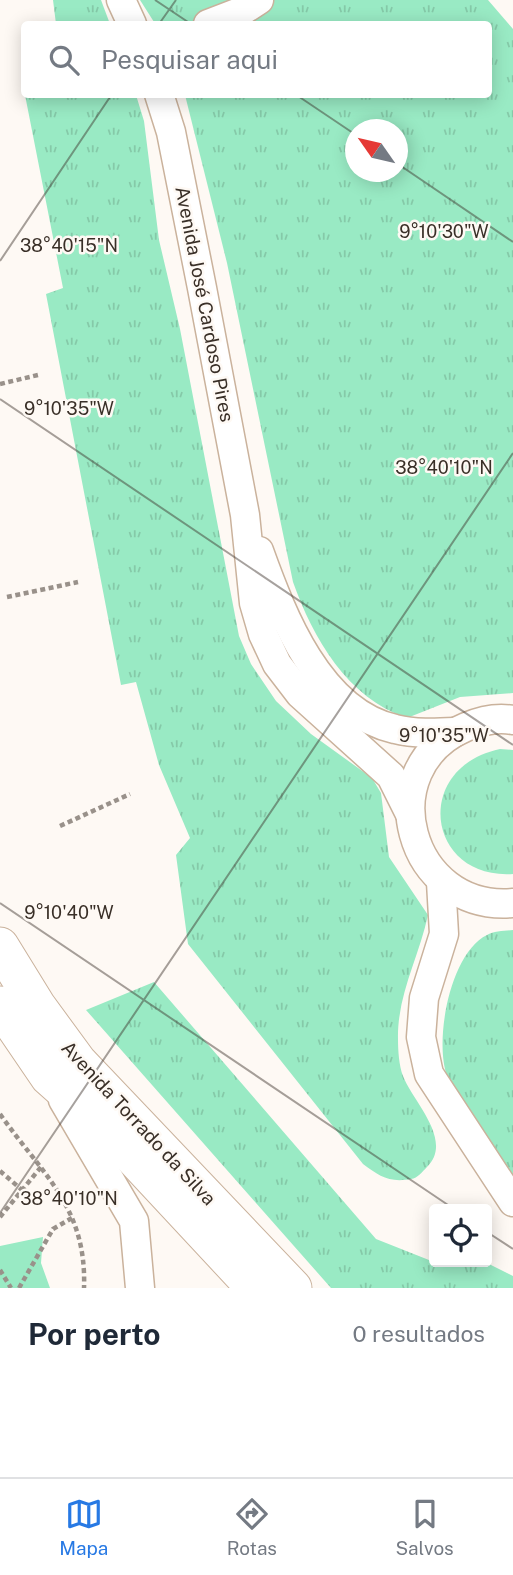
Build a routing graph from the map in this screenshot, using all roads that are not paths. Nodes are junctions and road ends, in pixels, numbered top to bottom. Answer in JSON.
{"nodes":[{"id":1,"x":121,"y":0,"type":"edge"},
{"id":2,"x":259,"y":0,"type":"edge"},
{"id":3,"x":131,"y":21,"type":"edge"},
{"id":4,"x":216,"y":21,"type":"edge"},
{"id":5,"x":160,"y":98,"type":"edge"},
{"id":6,"x":245,"y":515,"type":"junction"},
{"id":7,"x":513,"y":720,"type":"edge"},
{"id":8,"x":455,"y":732,"type":"junction"},
{"id":9,"x":410,"y":814,"type":"junction"},
{"id":10,"x":441,"y":882,"type":"junction"},
{"id":11,"x":505,"y":904,"type":"edge"},
{"id":12,"x":0,"y":946,"type":"edge"},
{"id":13,"x":440,"y":953,"type":"junction"},
{"id":14,"x":0,"y":1005,"type":"edge"},
{"id":15,"x":49,"y":1077,"type":"junction"},
{"id":16,"x":513,"y":1202,"type":"edge"},
{"id":17,"x":140,"y":1288,"type":"edge"},
{"id":18,"x":255,"y":1288,"type":"edge"},
{"id":19,"x":293,"y":1288,"type":"edge"}],
"edges":[{"from":1,"to":3,"type":"street"},
{"from":2,"to":4,"type":"street"},
{"from":5,"to":6,"type":"street","name":"Avenida José Cardoso Pires"},
{"from":6,"to":8,"type":"street","name":"Avenida José Cardoso Pires"},
{"from":6,"to":9,"type":"street","name":"Avenida José Cardoso Pires"},
{"from":7,"to":8,"type":"street"},
{"from":8,"to":9,"type":"street"},
{"from":9,"to":10,"type":"street"},
{"from":10,"to":11,"type":"street"},
{"from":10,"to":13,"type":"street"},
{"from":11,"to":13,"type":"street"},
{"from":12,"to":19,"type":"main road","name":"Avenida Torrado da Silva"},
{"from":13,"to":16,"type":"street"},
{"from":14,"to":15,"type":"main road","name":"Avenida Torrado da Silva"},
{"from":15,"to":17,"type":"street"},
{"from":15,"to":18,"type":"main road","name":"Avenida Torrado da Silva"}]}
